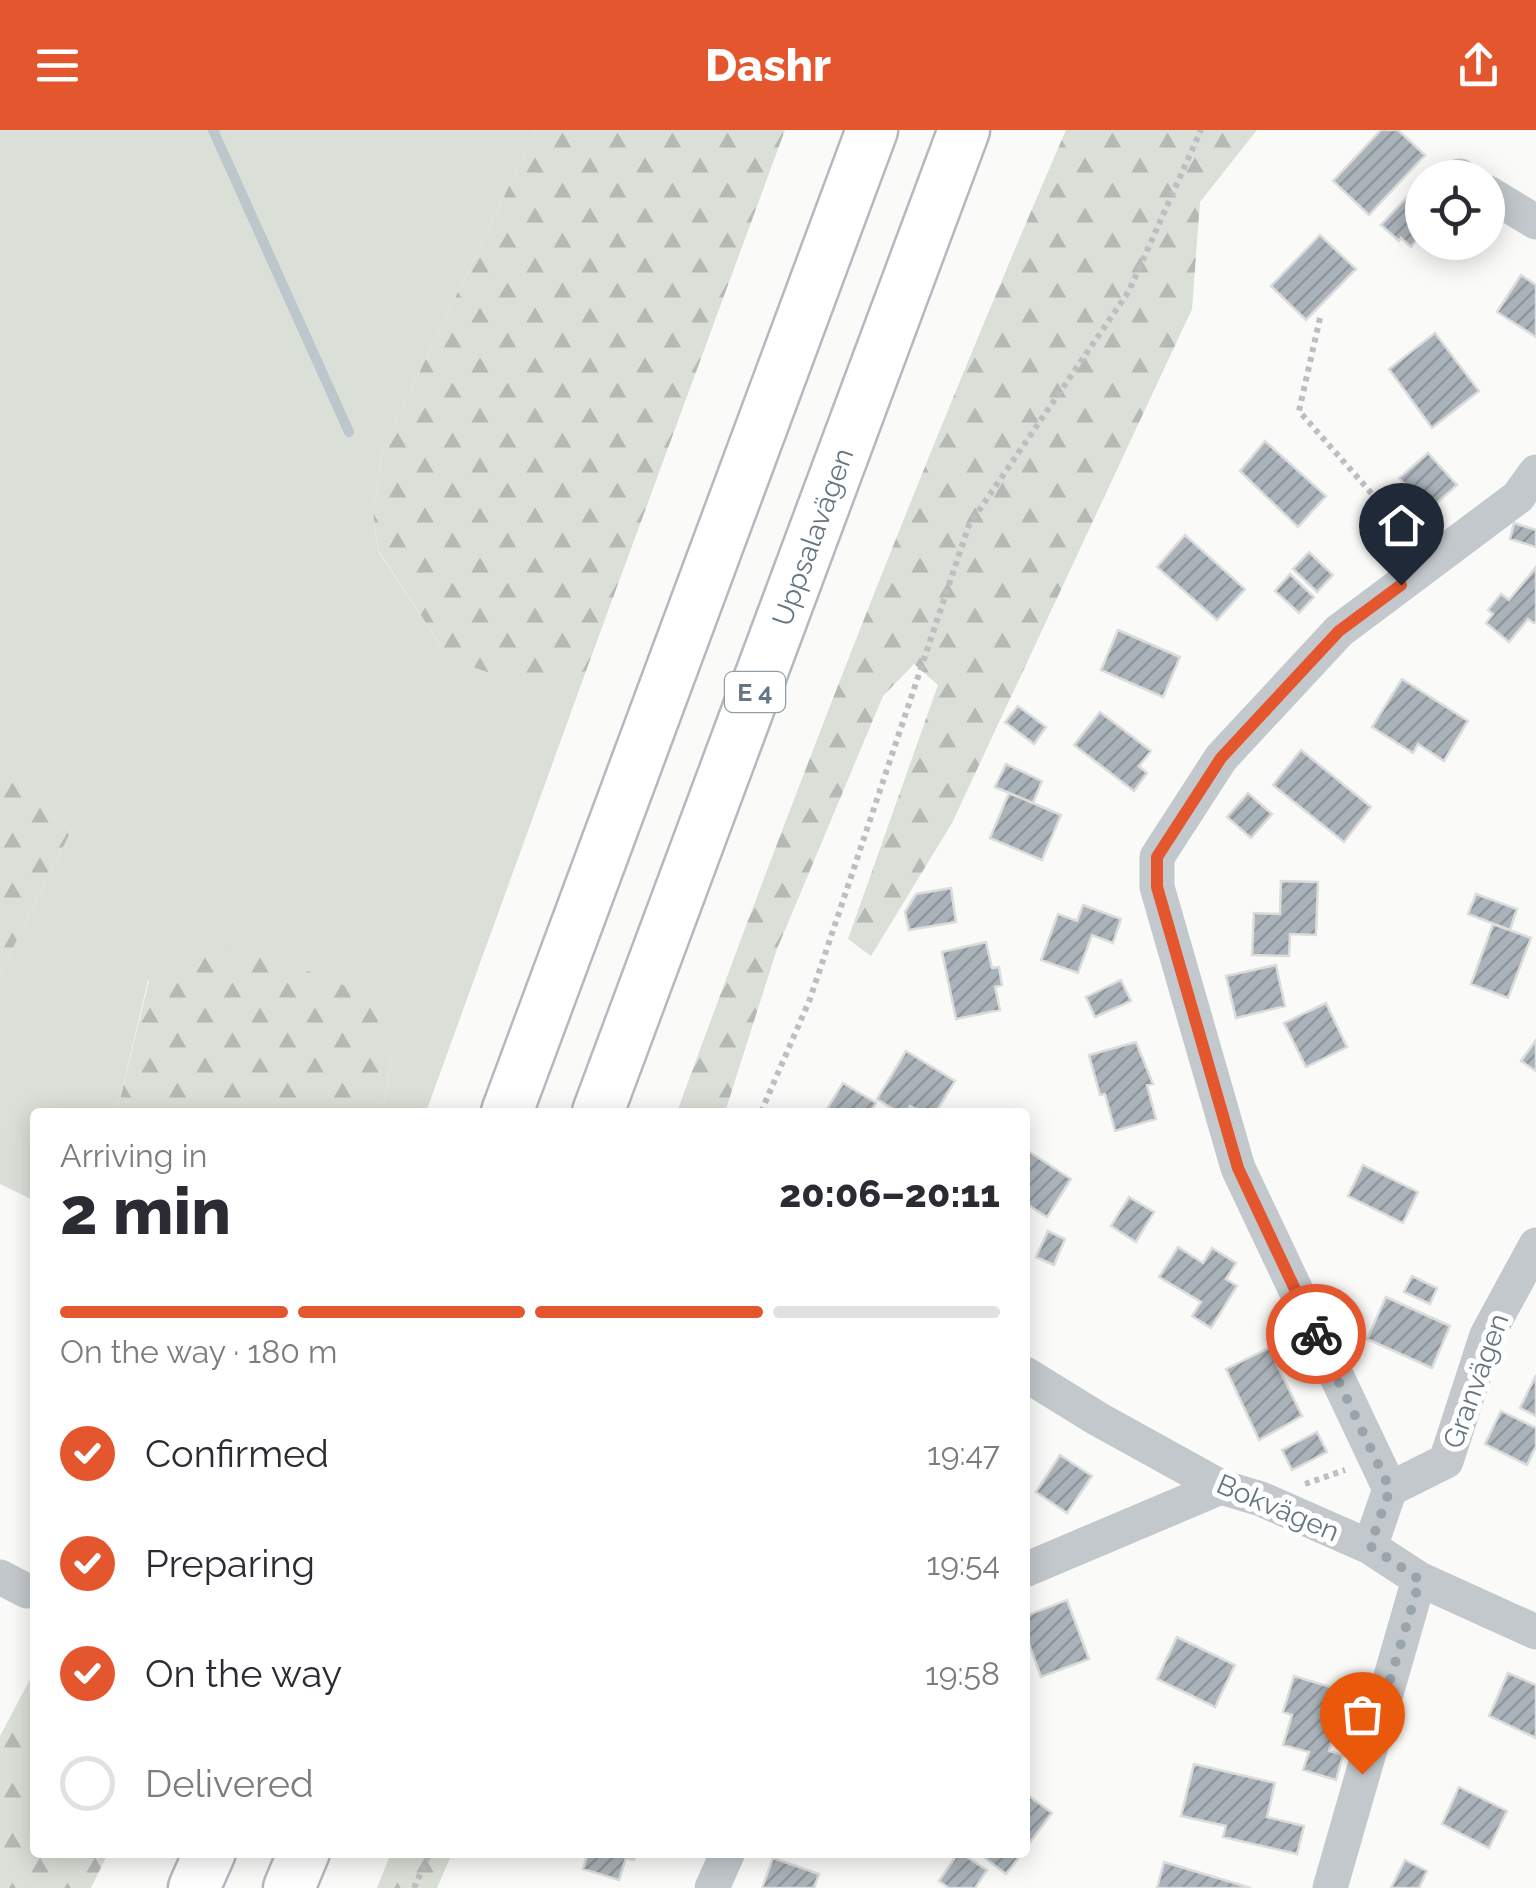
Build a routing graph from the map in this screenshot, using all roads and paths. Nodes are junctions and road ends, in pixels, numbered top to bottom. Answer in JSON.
{"nodes":[{"id":1,"x":872,"y":130,"type":"edge"},
{"id":2,"x":964,"y":130,"type":"edge"},
{"id":3,"x":1201,"y":130,"type":"edge"},
{"id":4,"x":1505,"y":203,"type":"edge"},
{"id":5,"x":1536,"y":222,"type":"edge"},
{"id":6,"x":1320,"y":318,"type":"dead end"},
{"id":7,"x":1536,"y":472,"type":"edge"},
{"id":8,"x":1432,"y":562,"type":"junction"},
{"id":9,"x":508,"y":1108,"type":"edge"},
{"id":10,"x":599,"y":1108,"type":"edge"},
{"id":11,"x":763,"y":1108,"type":"edge"},
{"id":12,"x":1536,"y":1245,"type":"edge"},
{"id":13,"x":1030,"y":1377,"type":"edge"},
{"id":14,"x":1383,"y":1474,"type":"junction"},
{"id":15,"x":1221,"y":1486,"type":"junction"},
{"id":16,"x":1261,"y":1500,"type":"junction"},
{"id":17,"x":1370,"y":1546,"type":"junction"},
{"id":18,"x":1030,"y":1568,"type":"edge"},
{"id":19,"x":1420,"y":1580,"type":"junction"},
{"id":20,"x":1536,"y":1632,"type":"edge"},
{"id":21,"x":207,"y":1858,"type":"edge"},
{"id":22,"x":302,"y":1858,"type":"edge"},
{"id":23,"x":427,"y":1858,"type":"edge"},
{"id":24,"x":725,"y":1858,"type":"edge"},
{"id":25,"x":194,"y":1888,"type":"edge"},
{"id":26,"x":289,"y":1888,"type":"edge"},
{"id":27,"x":414,"y":1888,"type":"edge"},
{"id":28,"x":712,"y":1888,"type":"edge"},
{"id":29,"x":1330,"y":1888,"type":"edge"}],
"edges":[{"from":1,"to":9,"type":"highway"},
{"from":2,"to":10,"type":"highway","name":"Uppsalavägen","number":"E 4"},
{"from":3,"to":11,"type":"path"},
{"from":4,"to":5,"type":"street"},
{"from":6,"to":8,"type":"path"},
{"from":7,"to":8,"type":"street"},
{"from":8,"to":14,"type":"street"},
{"from":12,"to":14,"type":"street","name":"Granvägen"},
{"from":13,"to":15,"type":"street","name":"Bokvägen"},
{"from":14,"to":16,"type":"path"},
{"from":14,"to":17,"type":"street"},
{"from":15,"to":16,"type":"street","name":"Bokvägen"},
{"from":15,"to":18,"type":"street"},
{"from":16,"to":17,"type":"street","name":"Bokvägen"},
{"from":17,"to":19,"type":"street","name":"Bokvägen"},
{"from":19,"to":20,"type":"street","name":"Bokvägen"},
{"from":19,"to":29,"type":"street"},
{"from":21,"to":25,"type":"highway"},
{"from":22,"to":26,"type":"highway"},
{"from":23,"to":27,"type":"path"},
{"from":24,"to":28,"type":"street"}]}
